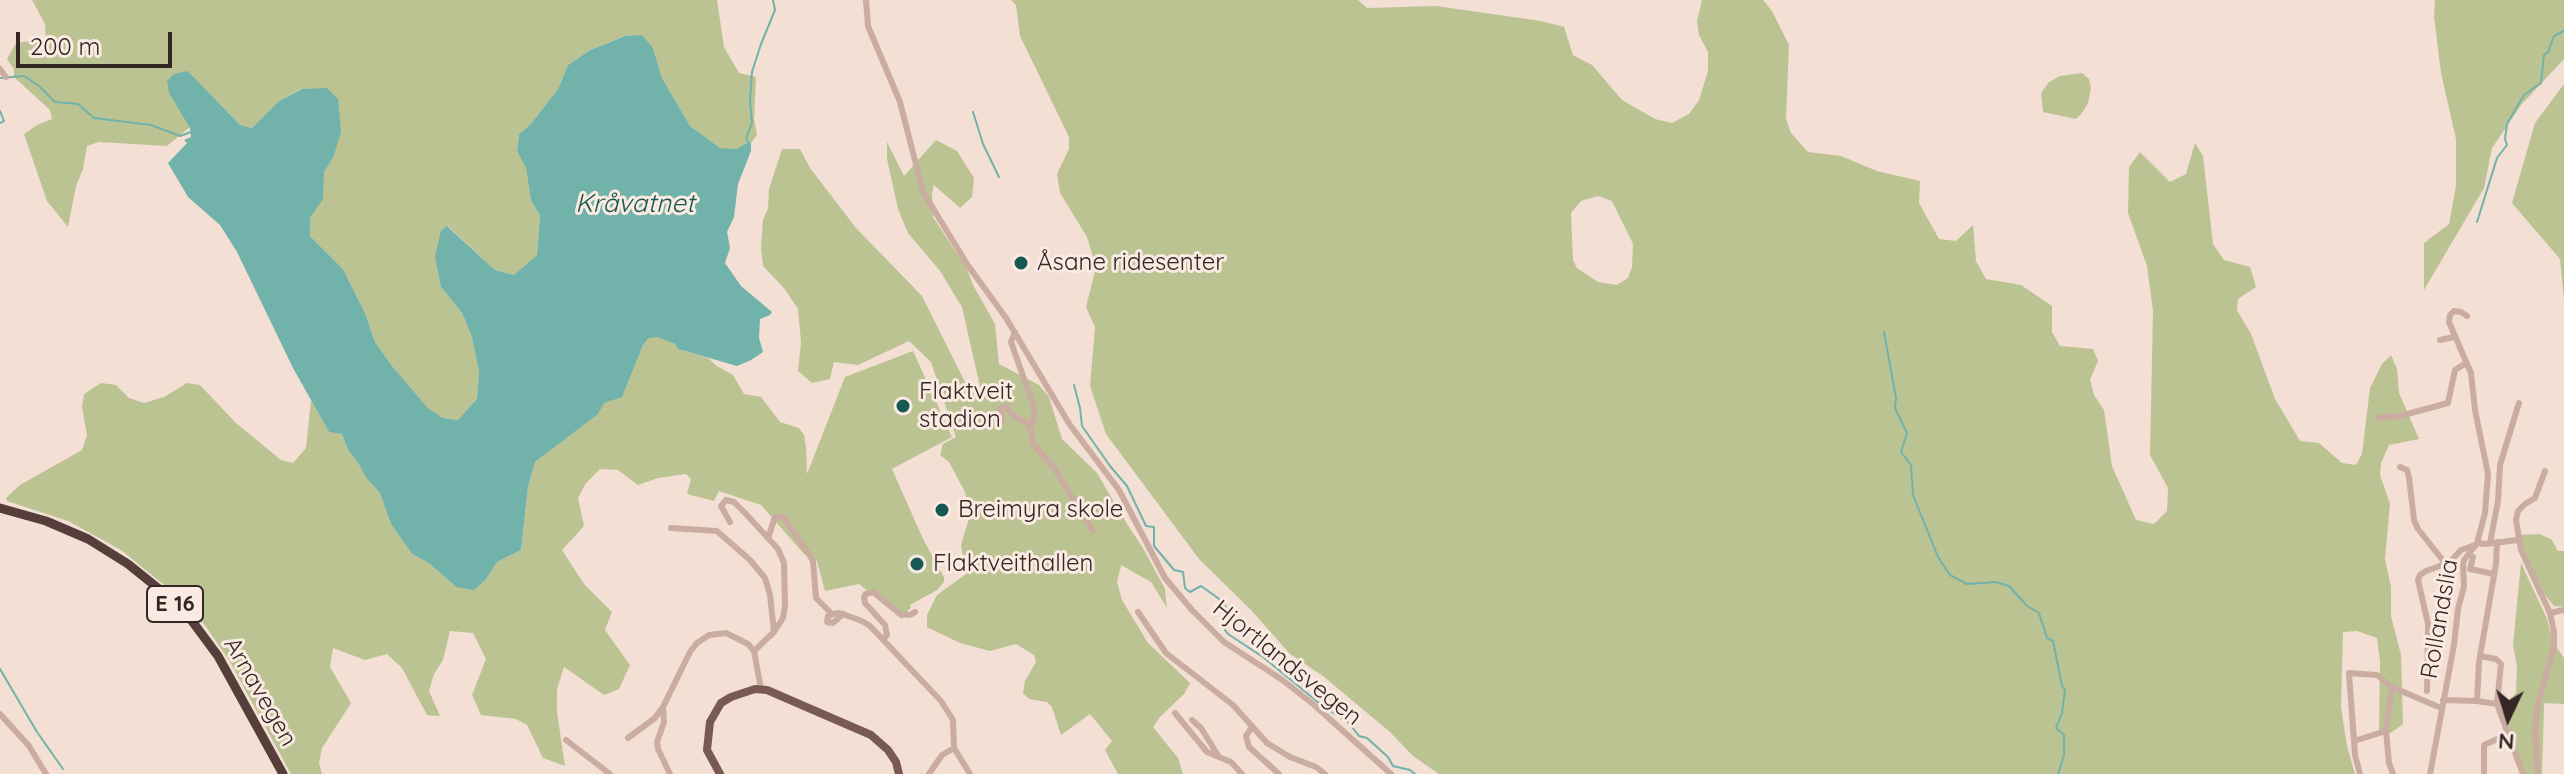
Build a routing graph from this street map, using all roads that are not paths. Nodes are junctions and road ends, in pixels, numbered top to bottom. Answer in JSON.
{"nodes":[{"id":1,"x":866,"y":0,"type":"edge"},
{"id":2,"x":0,"y":69,"type":"edge"},
{"id":3,"x":6,"y":77,"type":"dead end"},
{"id":4,"x":2467,"y":316,"type":"dead end"},
{"id":5,"x":1015,"y":332,"type":"junction"},
{"id":6,"x":2454,"y":337,"type":"junction"},
{"id":7,"x":2440,"y":340,"type":"dead end"},
{"id":8,"x":2466,"y":363,"type":"junction"},
{"id":9,"x":2519,"y":403,"type":"dead end"},
{"id":10,"x":2378,"y":418,"type":"dead end"},
{"id":11,"x":1002,"y":421,"type":"dead end"},
{"id":12,"x":1029,"y":424,"type":"junction"},
{"id":13,"x":2400,"y":467,"type":"dead end"},
{"id":14,"x":2545,"y":471,"type":"dead end"},
{"id":15,"x":0,"y":508,"type":"edge"},
{"id":16,"x":730,"y":522,"type":"dead end"},
{"id":17,"x":671,"y":528,"type":"dead end"},
{"id":18,"x":1093,"y":531,"type":"dead end"},
{"id":19,"x":768,"y":538,"type":"junction"},
{"id":20,"x":2518,"y":540,"type":"junction"},
{"id":21,"x":2494,"y":543,"type":"junction"},
{"id":22,"x":2476,"y":544,"type":"junction"},
{"id":23,"x":2473,"y":557,"type":"dead end"},
{"id":24,"x":2445,"y":563,"type":"junction"},
{"id":25,"x":2494,"y":574,"type":"junction"},
{"id":26,"x":2564,"y":610,"type":"edge"},
{"id":27,"x":915,"y":612,"type":"dead end"},
{"id":28,"x":1138,"y":612,"type":"dead end"},
{"id":29,"x":2550,"y":613,"type":"junction"},
{"id":30,"x":774,"y":632,"type":"junction"},
{"id":31,"x":884,"y":639,"type":"junction"},
{"id":32,"x":754,"y":651,"type":"junction"},
{"id":33,"x":2480,"y":656,"type":"junction"},
{"id":34,"x":2392,"y":687,"type":"junction"},
{"id":35,"x":761,"y":689,"type":"junction"},
{"id":36,"x":2427,"y":691,"type":"dead end"},
{"id":37,"x":2443,"y":700,"type":"junction"},
{"id":38,"x":2477,"y":701,"type":"junction"},
{"id":39,"x":2497,"y":704,"type":"junction"},
{"id":40,"x":663,"y":707,"type":"junction"},
{"id":41,"x":2441,"y":708,"type":"junction"},
{"id":42,"x":1175,"y":713,"type":"dead end"},
{"id":43,"x":0,"y":714,"type":"edge"},
{"id":44,"x":1192,"y":720,"type":"dead end"},
{"id":45,"x":4,"y":723,"type":"edge"},
{"id":46,"x":1252,"y":727,"type":"junction"},
{"id":47,"x":2386,"y":731,"type":"junction"},
{"id":48,"x":2509,"y":734,"type":"junction"},
{"id":49,"x":628,"y":738,"type":"dead end"},
{"id":50,"x":566,"y":740,"type":"dead end"},
{"id":51,"x":2354,"y":741,"type":"junction"},
{"id":52,"x":954,"y":748,"type":"junction"},
{"id":53,"x":1219,"y":757,"type":"junction"},
{"id":54,"x":46,"y":774,"type":"edge"},
{"id":55,"x":283,"y":774,"type":"edge"},
{"id":56,"x":610,"y":774,"type":"edge"},
{"id":57,"x":670,"y":774,"type":"edge"},
{"id":58,"x":720,"y":774,"type":"edge"},
{"id":59,"x":899,"y":774,"type":"edge"},
{"id":60,"x":929,"y":774,"type":"edge"},
{"id":61,"x":970,"y":774,"type":"edge"},
{"id":62,"x":1242,"y":774,"type":"edge"},
{"id":63,"x":1279,"y":774,"type":"edge"},
{"id":64,"x":1325,"y":774,"type":"edge"},
{"id":65,"x":1391,"y":774,"type":"edge"},
{"id":66,"x":2360,"y":774,"type":"edge"},
{"id":67,"x":2393,"y":774,"type":"edge"},
{"id":68,"x":2430,"y":774,"type":"edge"},
{"id":69,"x":2484,"y":774,"type":"edge"},
{"id":70,"x":2523,"y":774,"type":"edge"},
{"id":71,"x":2538,"y":774,"type":"edge"}],
"edges":[{"from":1,"to":5,"type":"street","name":"Hjortlandsvegen"},
{"from":2,"to":3,"type":"street"},
{"from":4,"to":6,"type":"street"},
{"from":5,"to":12,"type":"street","name":"Hjortlandsvegen"},
{"from":5,"to":65,"type":"street","name":"Hjortlandsvegen"},
{"from":6,"to":7,"type":"street"},
{"from":6,"to":8,"type":"street"},
{"from":8,"to":10,"type":"street"},
{"from":8,"to":22,"type":"street"},
{"from":9,"to":21,"type":"street","name":"Rollandslia"},
{"from":11,"to":12,"type":"street"},
{"from":12,"to":18,"type":"street","name":"Hjortlandsvegen"},
{"from":13,"to":24,"type":"street"},
{"from":14,"to":20,"type":"street"},
{"from":15,"to":55,"type":"highway","name":"Arnavegen","number":"E 16"},
{"from":16,"to":19,"type":"street"},
{"from":17,"to":30,"type":"street"},
{"from":19,"to":30,"type":"street"},
{"from":19,"to":31,"type":"street"},
{"from":20,"to":21,"type":"street","name":"Rollandslia"},
{"from":20,"to":29,"type":"street"},
{"from":21,"to":22,"type":"street","name":"Rollandslia"},
{"from":21,"to":25,"type":"street","name":"Rollandslia"},
{"from":22,"to":24,"type":"street"},
{"from":22,"to":37,"type":"street","name":"Rollandslia"},
{"from":23,"to":25,"type":"street","name":"Rollandslia"},
{"from":24,"to":36,"type":"street"},
{"from":25,"to":33,"type":"street","name":"Rollandslia"},
{"from":26,"to":29,"type":"street"},
{"from":27,"to":31,"type":"street"},
{"from":28,"to":46,"type":"street"},
{"from":29,"to":71,"type":"street"},
{"from":30,"to":32,"type":"street"},
{"from":31,"to":52,"type":"street"},
{"from":32,"to":35,"type":"street"},
{"from":32,"to":40,"type":"street"},
{"from":33,"to":38,"type":"street","name":"Rollandslia"},
{"from":33,"to":39,"type":"street","name":"Rollandslia"},
{"from":34,"to":41,"type":"street"},
{"from":34,"to":47,"type":"street"},
{"from":34,"to":51,"type":"street"},
{"from":35,"to":58,"type":"main road"},
{"from":35,"to":59,"type":"main road"},
{"from":37,"to":38,"type":"street","name":"Rollandslia"},
{"from":37,"to":41,"type":"street","name":"Rollandslia"},
{"from":38,"to":39,"type":"street","name":"Rollandslia"},
{"from":39,"to":48,"type":"street","name":"Rollandslia"},
{"from":40,"to":49,"type":"street"},
{"from":40,"to":57,"type":"street"},
{"from":41,"to":68,"type":"street","name":"Rollandslia"},
{"from":42,"to":53,"type":"street"},
{"from":43,"to":45,"type":"street"},
{"from":44,"to":53,"type":"street"},
{"from":45,"to":54,"type":"street"},
{"from":46,"to":63,"type":"street"},
{"from":46,"to":64,"type":"street"},
{"from":47,"to":51,"type":"street"},
{"from":47,"to":67,"type":"street"},
{"from":48,"to":69,"type":"street"},
{"from":48,"to":70,"type":"street","name":"Rollandslia"},
{"from":50,"to":56,"type":"street"},
{"from":51,"to":66,"type":"street"},
{"from":52,"to":60,"type":"street"},
{"from":52,"to":61,"type":"street"},
{"from":53,"to":62,"type":"street"}]}
